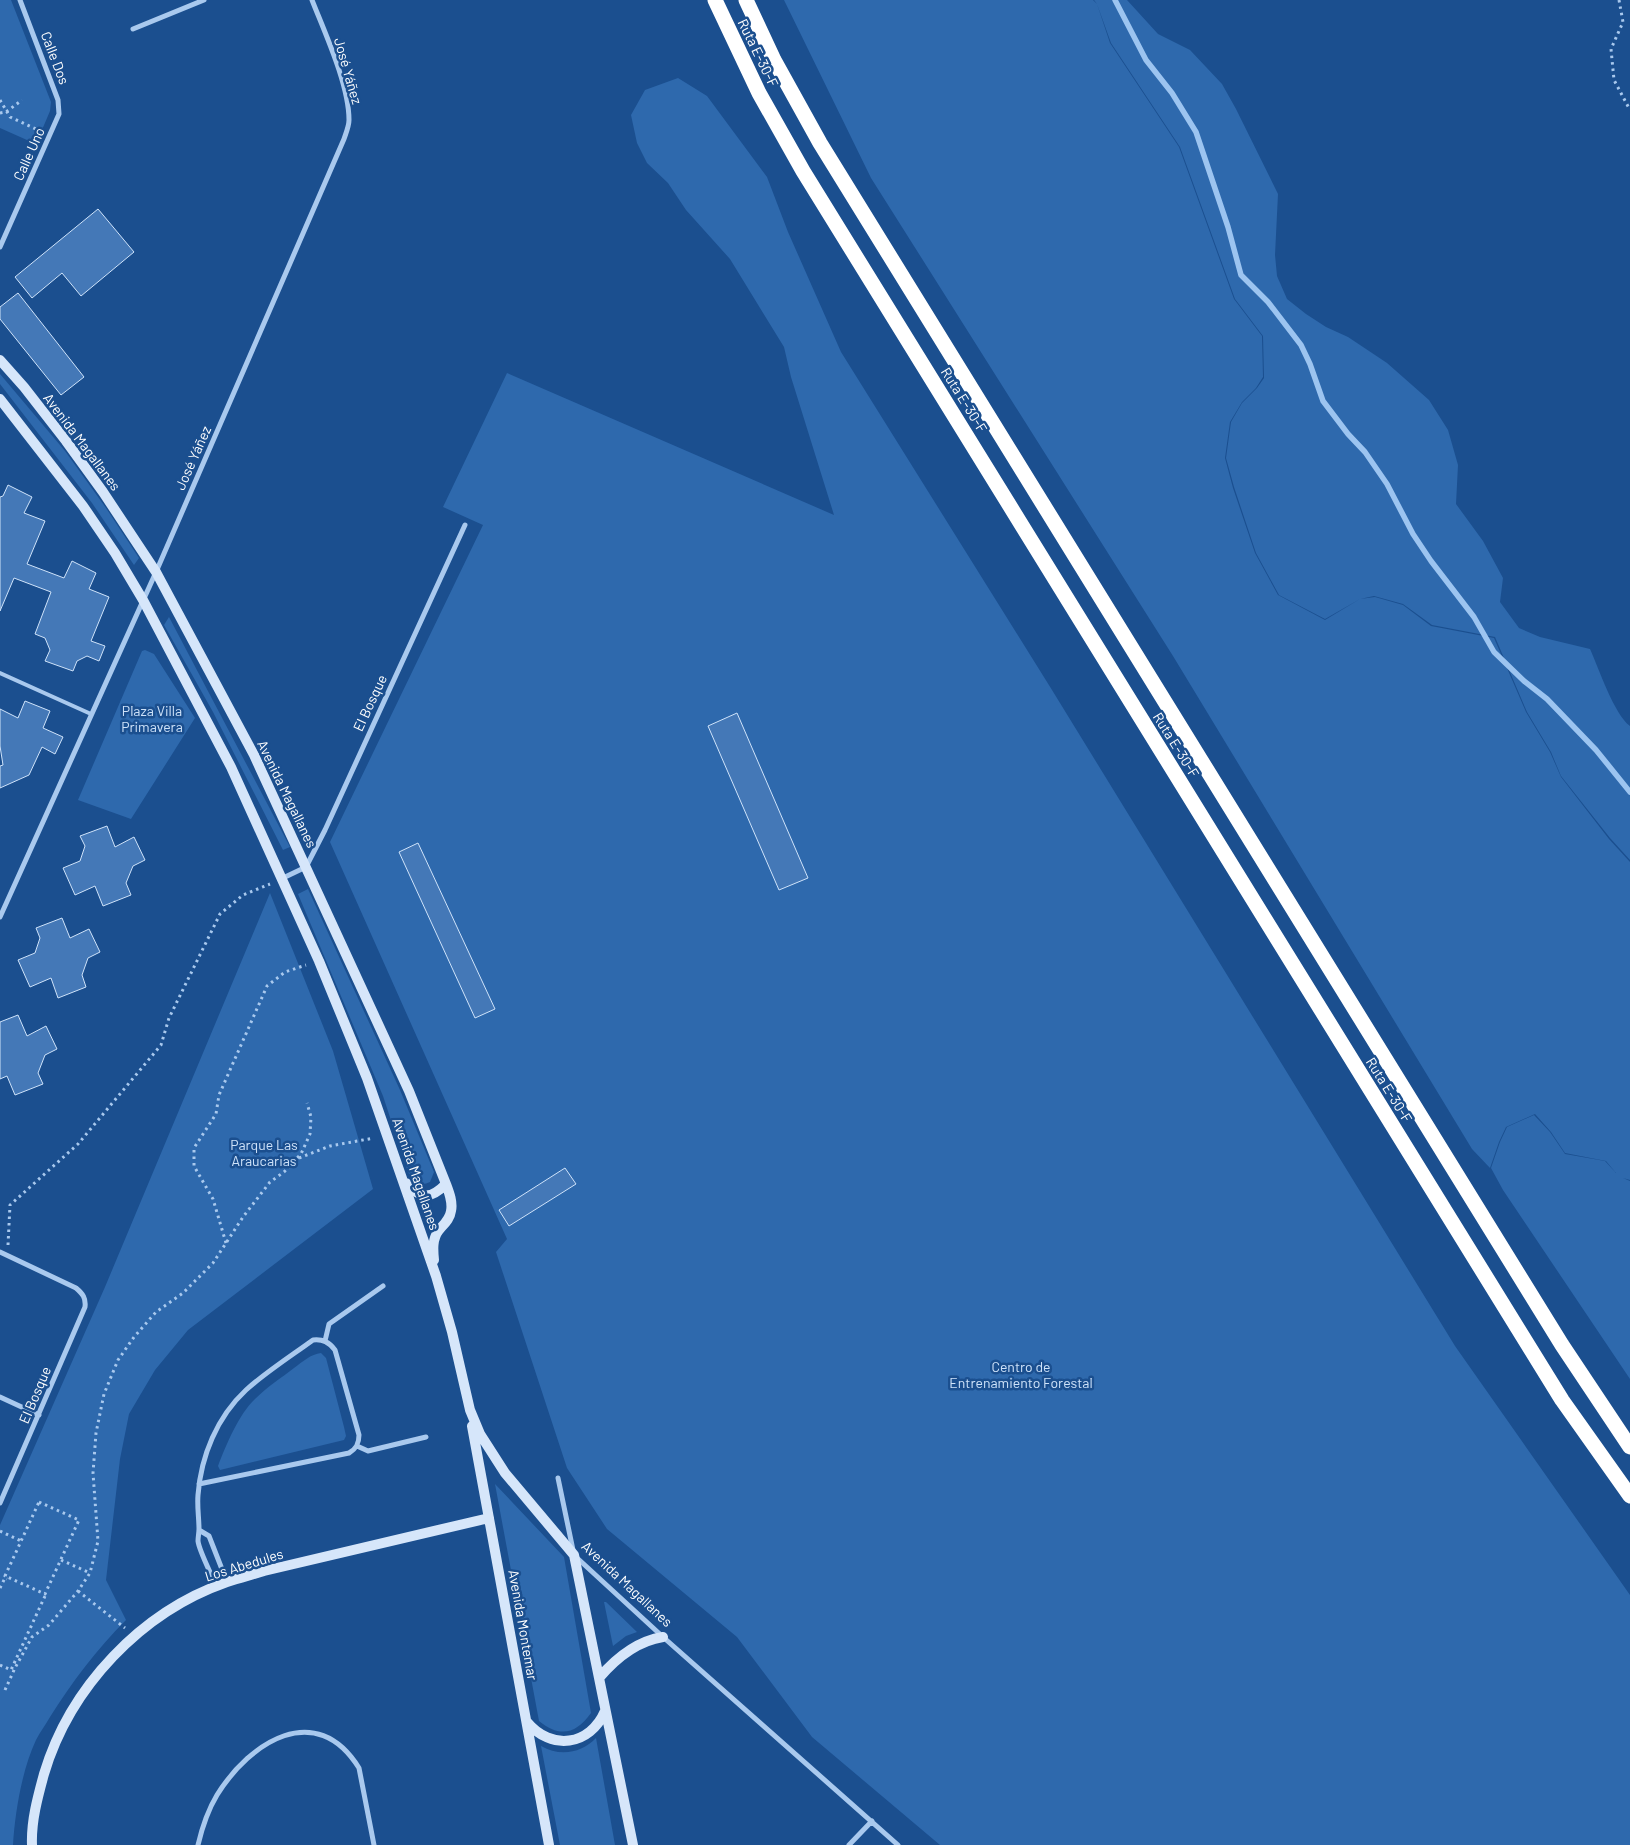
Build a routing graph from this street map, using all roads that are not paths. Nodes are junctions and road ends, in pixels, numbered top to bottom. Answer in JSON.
{"nodes":[{"id":1,"x":20,"y":0,"type":"edge"},
{"id":2,"x":204,"y":0,"type":"edge"},
{"id":3,"x":312,"y":0,"type":"edge"},
{"id":4,"x":715,"y":0,"type":"edge"},
{"id":5,"x":746,"y":0,"type":"edge"},
{"id":6,"x":133,"y":29,"type":"dead end"},
{"id":7,"x":54,"y":126,"type":"joint"},
{"id":8,"x":0,"y":246,"type":"edge"},
{"id":9,"x":0,"y":360,"type":"edge"},
{"id":10,"x":0,"y":398,"type":"edge"},
{"id":11,"x":465,"y":525,"type":"dead end"},
{"id":12,"x":156,"y":572,"type":"junction"},
{"id":13,"x":143,"y":600,"type":"junction"},
{"id":14,"x":0,"y":673,"type":"edge"},
{"id":15,"x":92,"y":714,"type":"junction"},
{"id":16,"x":306,"y":867,"type":"junction"},
{"id":17,"x":283,"y":878,"type":"junction"},
{"id":18,"x":0,"y":917,"type":"edge"},
{"id":19,"x":403,"y":1180,"type":"junction"},
{"id":20,"x":446,"y":1184,"type":"junction"},
{"id":21,"x":0,"y":1252,"type":"edge"},
{"id":22,"x":436,"y":1276,"type":"junction"},
{"id":23,"x":383,"y":1286,"type":"dead end"},
{"id":24,"x":325,"y":1341,"type":"junction"},
{"id":25,"x":0,"y":1397,"type":"edge"},
{"id":26,"x":470,"y":1410,"type":"junction"},
{"id":27,"x":39,"y":1415,"type":"junction"},
{"id":28,"x":426,"y":1437,"type":"dead end"},
{"id":29,"x":357,"y":1446,"type":"junction"},
{"id":30,"x":1630,"y":1447,"type":"edge"},
{"id":31,"x":558,"y":1478,"type":"dead end"},
{"id":32,"x":199,"y":1484,"type":"junction"},
{"id":33,"x":1630,"y":1496,"type":"edge"},
{"id":34,"x":0,"y":1503,"type":"edge"},
{"id":35,"x":489,"y":1518,"type":"junction"},
{"id":36,"x":199,"y":1530,"type":"junction"},
{"id":37,"x":574,"y":1555,"type":"junction"},
{"id":38,"x":227,"y":1582,"type":"junction"},
{"id":39,"x":216,"y":1586,"type":"junction"},
{"id":40,"x":663,"y":1637,"type":"junction"},
{"id":41,"x":599,"y":1678,"type":"junction"},
{"id":42,"x":605,"y":1711,"type":"junction"},
{"id":43,"x":526,"y":1721,"type":"junction"},
{"id":44,"x":872,"y":1821,"type":"junction"},
{"id":45,"x":32,"y":1845,"type":"edge"},
{"id":46,"x":198,"y":1845,"type":"edge"},
{"id":47,"x":374,"y":1845,"type":"edge"},
{"id":48,"x":549,"y":1845,"type":"edge"},
{"id":49,"x":633,"y":1845,"type":"edge"},
{"id":50,"x":849,"y":1845,"type":"edge"},
{"id":51,"x":898,"y":1845,"type":"edge"}],
"edges":[{"from":1,"to":7,"type":"street","name":"Calle Dos"},
{"from":2,"to":6,"type":"street"},
{"from":3,"to":12,"type":"street","name":"José Yáñez"},
{"from":4,"to":33,"type":"highway","name":"Ruta E-30-F"},
{"from":5,"to":30,"type":"highway","name":"Ruta E-30-F"},
{"from":7,"to":8,"type":"street","name":"Calle Uno"},
{"from":9,"to":12,"type":"main road","name":"Avenida Magallanes"},
{"from":10,"to":13,"type":"main road","name":"Avenida Magallanes"},
{"from":11,"to":16,"type":"street","name":"El Bosque"},
{"from":12,"to":13,"type":"street","name":"José Yáñez"},
{"from":12,"to":16,"type":"main road","name":"Avenida Magallanes"},
{"from":13,"to":15,"type":"street","name":"José Yáñez"},
{"from":13,"to":17,"type":"main road","name":"Avenida Magallanes"},
{"from":14,"to":15,"type":"lane"},
{"from":15,"to":18,"type":"street","name":"José Yáñez"},
{"from":16,"to":17,"type":"street"},
{"from":16,"to":20,"type":"main road","name":"Avenida Magallanes"},
{"from":17,"to":19,"type":"main road","name":"Avenida Magallanes"},
{"from":19,"to":20,"type":"main road"},
{"from":19,"to":22,"type":"main road","name":"Avenida Magallanes"},
{"from":20,"to":22,"type":"main road","name":"Avenida Magallanes"},
{"from":21,"to":27,"type":"street","name":"El Bosque"},
{"from":22,"to":26,"type":"main road","name":"Avenida Magallanes"},
{"from":23,"to":24,"type":"street"},
{"from":24,"to":29,"type":"street"},
{"from":24,"to":32,"type":"street"},
{"from":25,"to":27,"type":"street"},
{"from":26,"to":35,"type":"main road","name":"Avenida Montemar"},
{"from":26,"to":37,"type":"main road","name":"Avenida Magallanes"},
{"from":27,"to":34,"type":"street","name":"El Bosque"},
{"from":28,"to":29,"type":"street"},
{"from":29,"to":32,"type":"street"},
{"from":31,"to":37,"type":"street"},
{"from":32,"to":36,"type":"street"},
{"from":35,"to":38,"type":"main road","name":"Los Abedules"},
{"from":35,"to":43,"type":"main road","name":"Avenida Montemar"},
{"from":36,"to":38,"type":"street"},
{"from":36,"to":39,"type":"street"},
{"from":37,"to":40,"type":"street","name":"Avenida Magallanes"},
{"from":37,"to":41,"type":"main road"},
{"from":38,"to":39,"type":"main road","name":"Los Abedules"},
{"from":39,"to":45,"type":"main road","name":"Los Abedules"},
{"from":40,"to":41,"type":"main road"},
{"from":40,"to":44,"type":"street","name":"Avenida Magallanes"},
{"from":41,"to":42,"type":"main road"},
{"from":42,"to":43,"type":"main road"},
{"from":42,"to":49,"type":"main road"},
{"from":43,"to":48,"type":"main road","name":"Avenida Montemar"},
{"from":44,"to":50,"type":"street"},
{"from":44,"to":51,"type":"street","name":"Avenida Magallanes"},
{"from":46,"to":47,"type":"street"}]}
